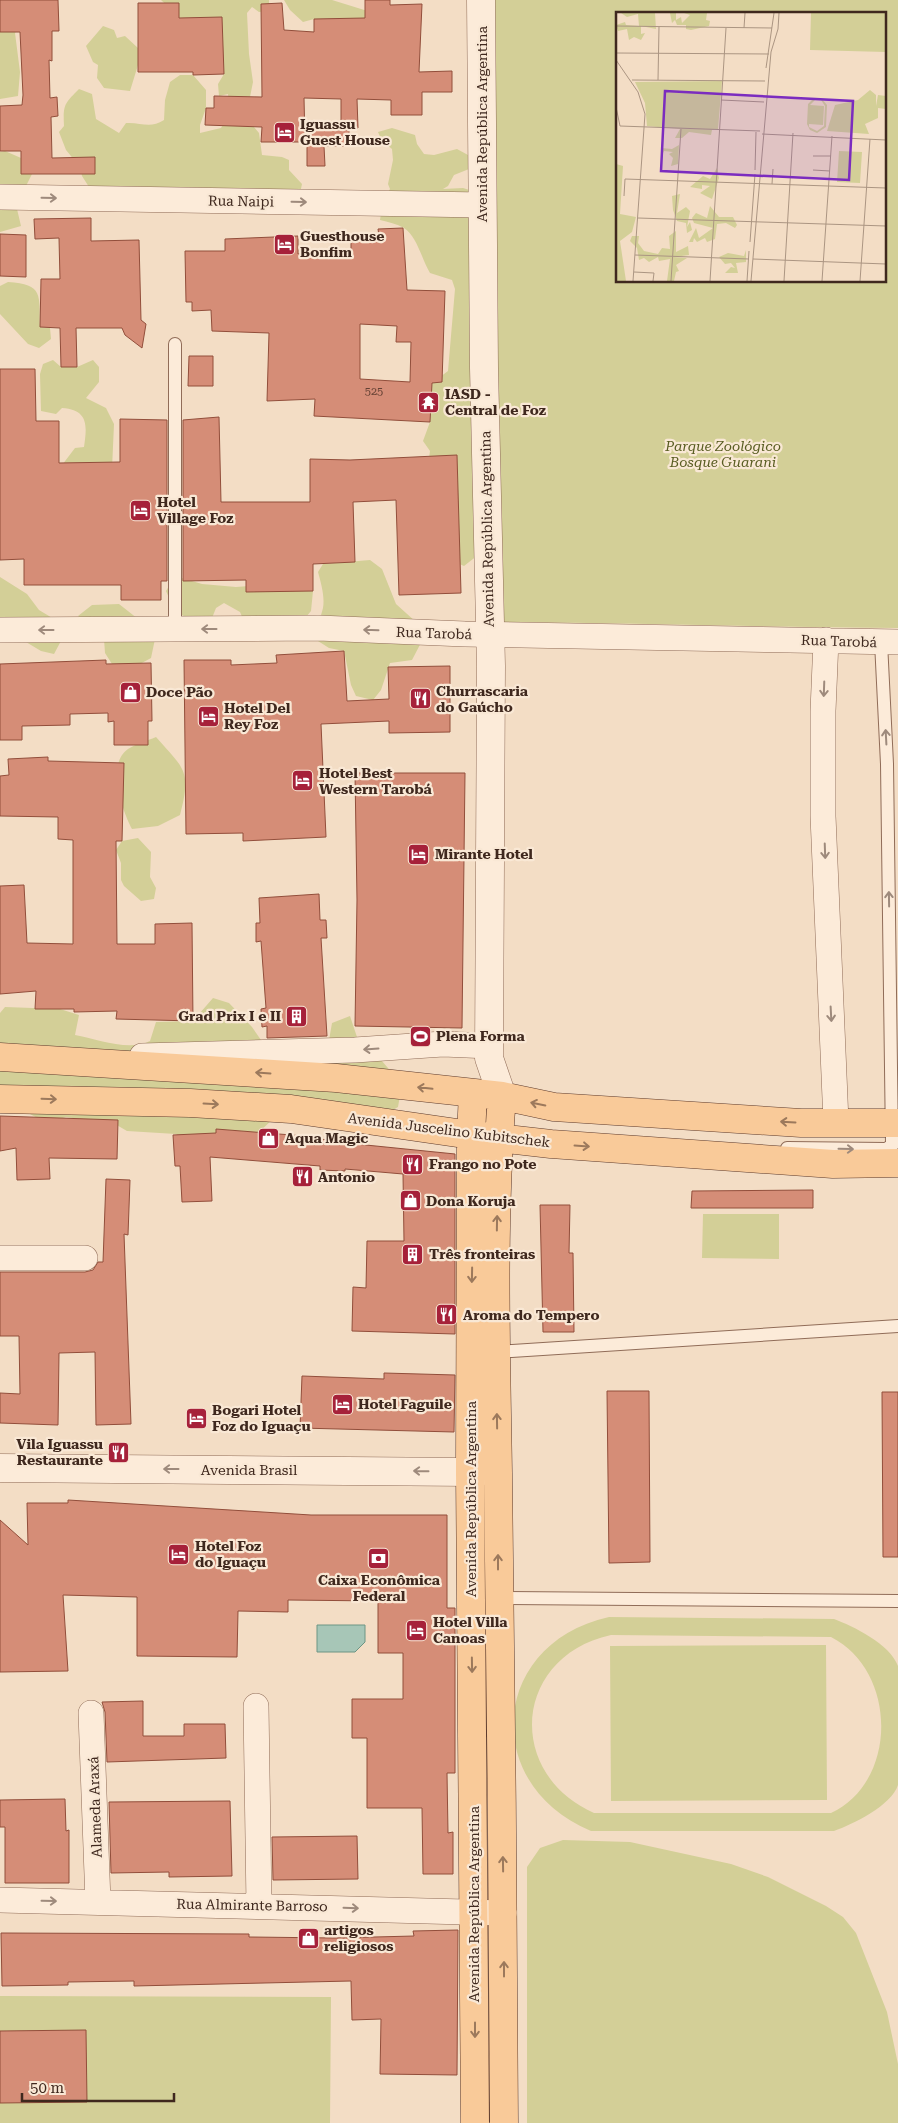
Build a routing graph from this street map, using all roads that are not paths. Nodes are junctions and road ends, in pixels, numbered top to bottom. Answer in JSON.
{"nodes":[{"id":1,"x":481,"y":0,"type":"edge"},
{"id":2,"x":0,"y":197,"type":"edge"},
{"id":3,"x":483,"y":205,"type":"junction"},
{"id":4,"x":175,"y":344,"type":"dead end"},
{"id":5,"x":175,"y":629,"type":"junction"},
{"id":6,"x":0,"y":630,"type":"edge"},
{"id":7,"x":490,"y":635,"type":"junction"},
{"id":8,"x":826,"y":640,"type":"junction"},
{"id":9,"x":889,"y":642,"type":"edge"},
{"id":10,"x":490,"y":1052,"type":"junction"},
{"id":11,"x":0,"y":1057,"type":"edge"},
{"id":12,"x":64,"y":1060,"type":"junction"},
{"id":13,"x":473,"y":1093,"type":"junction"},
{"id":14,"x":502,"y":1096,"type":"junction"},
{"id":15,"x":0,"y":1099,"type":"edge"},
{"id":16,"x":836,"y":1122,"type":"junction"},
{"id":17,"x":471,"y":1135,"type":"junction"},
{"id":18,"x":499,"y":1138,"type":"junction"},
{"id":19,"x":896,"y":1139,"type":"edge"},
{"id":20,"x":0,"y":1258,"type":"edge"},
{"id":21,"x":85,"y":1258,"type":"dead end"},
{"id":22,"x":898,"y":1326,"type":"edge"},
{"id":23,"x":495,"y":1352,"type":"junction"},
{"id":24,"x":0,"y":1468,"type":"edge"},
{"id":25,"x":498,"y":1470,"type":"junction"},
{"id":26,"x":470,"y":1472,"type":"junction"},
{"id":27,"x":498,"y":1598,"type":"junction"},
{"id":28,"x":898,"y":1601,"type":"edge"},
{"id":29,"x":256,"y":1706,"type":"dead end"},
{"id":30,"x":91,"y":1713,"type":"dead end"},
{"id":31,"x":0,"y":1900,"type":"edge"},
{"id":32,"x":98,"y":1902,"type":"junction"},
{"id":33,"x":259,"y":1905,"type":"junction"},
{"id":34,"x":475,"y":1912,"type":"junction"},
{"id":35,"x":504,"y":1913,"type":"junction"},
{"id":36,"x":475,"y":2123,"type":"edge"},
{"id":37,"x":504,"y":2123,"type":"edge"}],
"edges":[{"from":1,"to":3,"type":"street","name":"Avenida República Argentina"},
{"from":2,"to":3,"type":"street","name":"Rua Naipi","one_way":true},
{"from":3,"to":7,"type":"street","name":"Avenida República Argentina"},
{"from":4,"to":5,"type":"lane"},
{"from":5,"to":6,"type":"street","name":"Rua Tarobá","one_way":true},
{"from":7,"to":5,"type":"street","name":"Rua Tarobá","one_way":true},
{"from":7,"to":8,"type":"street","name":"Rua Tarobá"},
{"from":7,"to":10,"type":"street","name":"Avenida República Argentina"},
{"from":8,"to":9,"type":"street","name":"Rua Tarobá"},
{"from":8,"to":16,"type":"street","one_way":true},
{"from":19,"to":9,"type":"lane","one_way":true},
{"from":10,"to":12,"type":"street","one_way":true},
{"from":10,"to":13,"type":"street","name":"Avenida República Argentina"},
{"from":10,"to":14,"type":"street","name":"Avenida República Argentina"},
{"from":11,"to":12,"type":"main road"},
{"from":13,"to":12,"type":"main road","one_way":true},
{"from":13,"to":14,"type":"main road"},
{"from":13,"to":17,"type":"main road","name":"Avenida República Argentina"},
{"from":16,"to":14,"type":"main road","one_way":true},
{"from":14,"to":18,"type":"main road","name":"Avenida República Argentina"},
{"from":15,"to":17,"type":"main road","name":"Avenida Juscelino Kubitschek","one_way":true},
{"from":16,"to":19,"type":"main road"},
{"from":17,"to":18,"type":"main road","name":"Avenida Juscelino Kubitschek"},
{"from":17,"to":26,"type":"main road","name":"Avenida República Argentina","one_way":true},
{"from":18,"to":19,"type":"main road","name":"Avenida Juscelino Kubitschek","one_way":true},
{"from":23,"to":18,"type":"main road","name":"Avenida República Argentina","one_way":true},
{"from":20,"to":21,"type":"street"},
{"from":22,"to":23,"type":"lane"},
{"from":25,"to":23,"type":"main road","name":"Avenida República Argentina","one_way":true},
{"from":26,"to":24,"type":"street","name":"Avenida Brasil","one_way":true},
{"from":25,"to":26,"type":"street","name":"Avenida Brasil"},
{"from":27,"to":25,"type":"main road","name":"Avenida República Argentina","one_way":true},
{"from":26,"to":34,"type":"main road","name":"Avenida República Argentina","one_way":true},
{"from":27,"to":28,"type":"lane"},
{"from":35,"to":27,"type":"main road","name":"Avenida República Argentina","one_way":true},
{"from":29,"to":33,"type":"street"},
{"from":30,"to":32,"type":"street","name":"Alameda Araxá"},
{"from":31,"to":32,"type":"street","name":"Rua Almirante Barroso","one_way":true},
{"from":32,"to":33,"type":"street","name":"Rua Almirante Barroso"},
{"from":33,"to":34,"type":"street","name":"Rua Almirante Barroso","one_way":true},
{"from":34,"to":35,"type":"street","name":"Rua Almirante Barroso"},
{"from":34,"to":36,"type":"main road","name":"Avenida República Argentina","one_way":true},
{"from":37,"to":35,"type":"main road","name":"Avenida República Argentina","one_way":true}]}
